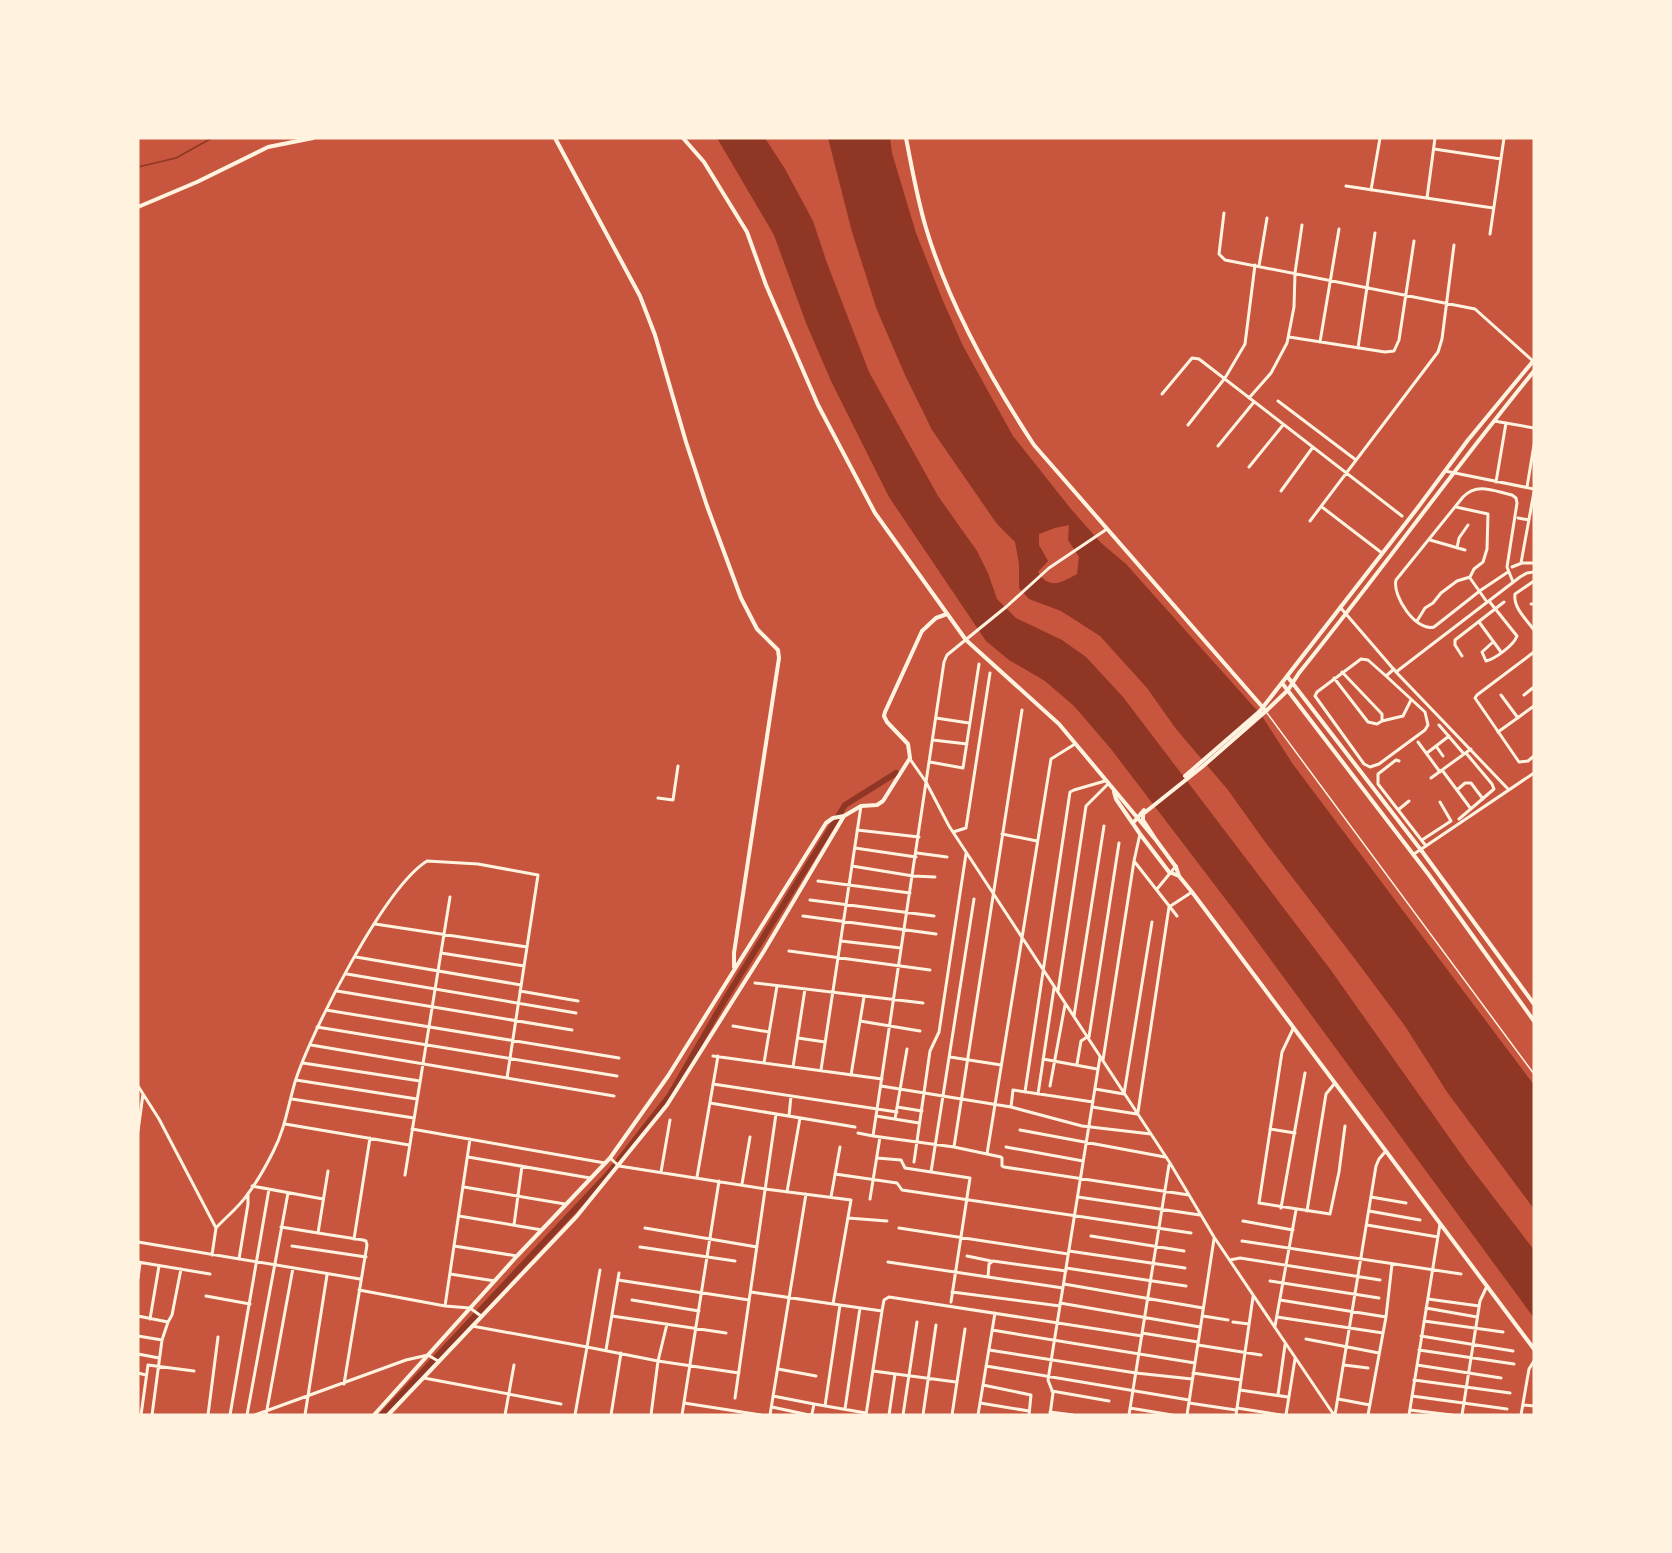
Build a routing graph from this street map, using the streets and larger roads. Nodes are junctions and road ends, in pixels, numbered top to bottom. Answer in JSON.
{"nodes":[{"id":1,"x":313,"y":138,"type":"edge"},
{"id":2,"x":555,"y":138,"type":"edge"},
{"id":3,"x":683,"y":138,"type":"edge"},
{"id":4,"x":906,"y":138,"type":"edge"},
{"id":5,"x":1380,"y":138,"type":"edge"},
{"id":6,"x":1435,"y":138,"type":"edge"},
{"id":7,"x":1504,"y":138,"type":"edge"},
{"id":8,"x":1434,"y":149,"type":"junction"},
{"id":9,"x":1501,"y":159,"type":"junction"},
{"id":10,"x":1346,"y":186,"type":"dead end"},
{"id":11,"x":1371,"y":190,"type":"junction"},
{"id":12,"x":1427,"y":198,"type":"junction"},
{"id":13,"x":138,"y":207,"type":"edge"},
{"id":14,"x":1494,"y":208,"type":"junction"},
{"id":15,"x":1224,"y":213,"type":"dead end"},
{"id":16,"x":1267,"y":218,"type":"dead end"},
{"id":17,"x":1302,"y":225,"type":"dead end"},
{"id":18,"x":1339,"y":229,"type":"dead end"},
{"id":19,"x":1375,"y":233,"type":"dead end"},
{"id":20,"x":1490,"y":234,"type":"dead end"},
{"id":21,"x":1414,"y":241,"type":"dead end"},
{"id":22,"x":1454,"y":245,"type":"dead end"},
{"id":23,"x":1257,"y":265,"type":"junction"},
{"id":24,"x":1295,"y":273,"type":"junction"},
{"id":25,"x":1331,"y":280,"type":"junction"},
{"id":26,"x":1367,"y":287,"type":"junction"},
{"id":27,"x":1405,"y":294,"type":"junction"},
{"id":28,"x":1446,"y":302,"type":"junction"},
{"id":29,"x":1288,"y":337,"type":"junction"},
{"id":30,"x":1320,"y":342,"type":"junction"},
{"id":31,"x":1358,"y":348,"type":"junction"},
{"id":32,"x":1533,"y":361,"type":"edge"},
{"id":33,"x":1534,"y":371,"type":"edge"},
{"id":34,"x":1225,"y":378,"type":"junction"},
{"id":35,"x":1162,"y":394,"type":"dead end"},
{"id":36,"x":1249,"y":398,"type":"junction"},
{"id":37,"x":1278,"y":401,"type":"dead end"},
{"id":38,"x":1254,"y":402,"type":"junction"},
{"id":39,"x":1493,"y":421,"type":"junction"},
{"id":40,"x":1506,"y":423,"type":"junction"},
{"id":41,"x":1188,"y":425,"type":"dead end"},
{"id":42,"x":1283,"y":425,"type":"junction"},
{"id":43,"x":1534,"y":428,"type":"edge"},
{"id":44,"x":1534,"y":445,"type":"edge"},
{"id":45,"x":1218,"y":446,"type":"dead end"},
{"id":46,"x":1313,"y":447,"type":"junction"},
{"id":47,"x":1356,"y":460,"type":"junction"},
{"id":48,"x":1249,"y":468,"type":"dead end"},
{"id":49,"x":1445,"y":471,"type":"junction"},
{"id":50,"x":1347,"y":473,"type":"junction"},
{"id":51,"x":1454,"y":474,"type":"junction"},
{"id":52,"x":1475,"y":478,"type":"junction"},
{"id":53,"x":1496,"y":482,"type":"junction"},
{"id":54,"x":1527,"y":488,"type":"junction"},
{"id":55,"x":1473,"y":489,"type":"junction"},
{"id":56,"x":1534,"y":490,"type":"edge"},
{"id":57,"x":1281,"y":491,"type":"dead end"},
{"id":58,"x":1533,"y":501,"type":"edge"},
{"id":59,"x":1322,"y":507,"type":"junction"},
{"id":60,"x":1456,"y":507,"type":"junction"},
{"id":61,"x":1402,"y":516,"type":"dead end"},
{"id":62,"x":1518,"y":518,"type":"dead end"},
{"id":63,"x":1529,"y":520,"type":"junction"},
{"id":64,"x":1310,"y":521,"type":"dead end"},
{"id":65,"x":1468,"y":525,"type":"dead end"},
{"id":66,"x":1107,"y":529,"type":"junction"},
{"id":67,"x":1430,"y":540,"type":"junction"},
{"id":68,"x":1457,"y":548,"type":"junction"},
{"id":69,"x":1465,"y":550,"type":"dead end"},
{"id":70,"x":1382,"y":554,"type":"junction"},
{"id":71,"x":1521,"y":563,"type":"junction"},
{"id":72,"x":1534,"y":563,"type":"edge"},
{"id":73,"x":1512,"y":567,"type":"dead end"},
{"id":74,"x":1508,"y":572,"type":"junction"},
{"id":75,"x":1534,"y":572,"type":"edge"},
{"id":76,"x":1470,"y":578,"type":"junction"},
{"id":77,"x":1534,"y":581,"type":"edge"},
{"id":78,"x":1513,"y":582,"type":"junction"},
{"id":79,"x":1479,"y":591,"type":"junction"},
{"id":80,"x":1488,"y":601,"type":"junction"},
{"id":81,"x":1504,"y":602,"type":"dead end"},
{"id":82,"x":1340,"y":607,"type":"junction"},
{"id":83,"x":1495,"y":609,"type":"junction"},
{"id":84,"x":947,"y":614,"type":"junction"},
{"id":85,"x":1346,"y":615,"type":"junction"},
{"id":86,"x":1416,"y":621,"type":"junction"},
{"id":87,"x":1478,"y":621,"type":"junction"},
{"id":88,"x":1534,"y":630,"type":"edge"},
{"id":89,"x":966,"y":640,"type":"junction"},
{"id":90,"x":1493,"y":642,"type":"junction"},
{"id":91,"x":1501,"y":652,"type":"junction"},
{"id":92,"x":1534,"y":652,"type":"edge"},
{"id":93,"x":1462,"y":656,"type":"dead end"},
{"id":94,"x":979,"y":664,"type":"dead end"},
{"id":95,"x":1395,"y":670,"type":"junction"},
{"id":96,"x":1342,"y":672,"type":"junction"},
{"id":97,"x":990,"y":673,"type":"dead end"},
{"id":98,"x":1287,"y":676,"type":"junction"},
{"id":99,"x":1386,"y":676,"type":"junction"},
{"id":100,"x":1334,"y":678,"type":"junction"},
{"id":101,"x":1282,"y":683,"type":"junction"},
{"id":102,"x":1293,"y":684,"type":"junction"},
{"id":103,"x":1534,"y":687,"type":"edge"},
{"id":104,"x":1288,"y":690,"type":"junction"},
{"id":105,"x":1501,"y":695,"type":"dead end"},
{"id":106,"x":1524,"y":695,"type":"dead end"},
{"id":107,"x":1412,"y":700,"type":"junction"},
{"id":108,"x":1534,"y":706,"type":"edge"},
{"id":109,"x":1022,"y":710,"type":"dead end"},
{"id":110,"x":1263,"y":711,"type":"junction"},
{"id":111,"x":936,"y":718,"type":"junction"},
{"id":112,"x":1518,"y":718,"type":"junction"},
{"id":113,"x":1382,"y":721,"type":"junction"},
{"id":114,"x":970,"y":723,"type":"junction"},
{"id":115,"x":1439,"y":725,"type":"dead end"},
{"id":116,"x":1498,"y":732,"type":"junction"},
{"id":117,"x":1449,"y":736,"type":"junction"},
{"id":118,"x":933,"y":740,"type":"junction"},
{"id":119,"x":1418,"y":742,"type":"dead end"},
{"id":120,"x":967,"y":744,"type":"junction"},
{"id":121,"x":1075,"y":744,"type":"junction"},
{"id":122,"x":1436,"y":746,"type":"junction"},
{"id":123,"x":1471,"y":749,"type":"junction"},
{"id":124,"x":1427,"y":753,"type":"junction"},
{"id":125,"x":1465,"y":754,"type":"junction"},
{"id":126,"x":1443,"y":756,"type":"dead end"},
{"id":127,"x":1534,"y":756,"type":"edge"},
{"id":128,"x":910,"y":758,"type":"junction"},
{"id":129,"x":1399,"y":761,"type":"dead end"},
{"id":130,"x":930,"y":762,"type":"junction"},
{"id":131,"x":678,"y":766,"type":"dead end"},
{"id":132,"x":1441,"y":771,"type":"junction"},
{"id":133,"x":1534,"y":773,"type":"edge"},
{"id":134,"x":1431,"y":778,"type":"dead end"},
{"id":135,"x":926,"y":782,"type":"junction"},
{"id":136,"x":1106,"y":782,"type":"junction"},
{"id":137,"x":1456,"y":790,"type":"junction"},
{"id":138,"x":1509,"y":790,"type":"junction"},
{"id":139,"x":1114,"y":792,"type":"junction"},
{"id":140,"x":658,"y":798,"type":"dead end"},
{"id":141,"x":1483,"y":800,"type":"junction"},
{"id":142,"x":1409,"y":801,"type":"dead end"},
{"id":143,"x":1440,"y":802,"type":"dead end"},
{"id":144,"x":861,"y":806,"type":"junction"},
{"id":145,"x":1471,"y":809,"type":"junction"},
{"id":146,"x":1398,"y":810,"type":"junction"},
{"id":147,"x":1142,"y":813,"type":"junction"},
{"id":148,"x":842,"y":817,"type":"junction"},
{"id":149,"x":1137,"y":818,"type":"junction"},
{"id":150,"x":1459,"y":819,"type":"dead end"},
{"id":151,"x":1133,"y":823,"type":"junction"},
{"id":152,"x":1104,"y":826,"type":"dead end"},
{"id":153,"x":857,"y":830,"type":"junction"},
{"id":154,"x":953,"y":832,"type":"junction"},
{"id":155,"x":1002,"y":834,"type":"junction"},
{"id":156,"x":1140,"y":834,"type":"junction"},
{"id":157,"x":919,"y":837,"type":"junction"},
{"id":158,"x":1156,"y":840,"type":"junction"},
{"id":159,"x":1037,"y":841,"type":"junction"},
{"id":160,"x":1423,"y":841,"type":"junction"},
{"id":161,"x":1119,"y":843,"type":"dead end"},
{"id":162,"x":1427,"y":845,"type":"junction"},
{"id":163,"x":854,"y":848,"type":"junction"},
{"id":164,"x":1421,"y":850,"type":"junction"},
{"id":165,"x":966,"y":852,"type":"junction"},
{"id":166,"x":916,"y":855,"type":"junction"},
{"id":167,"x":1413,"y":855,"type":"junction"},
{"id":168,"x":947,"y":857,"type":"dead end"},
{"id":169,"x":1134,"y":861,"type":"junction"},
{"id":170,"x":852,"y":866,"type":"junction"},
{"id":171,"x":1176,"y":866,"type":"junction"},
{"id":172,"x":1169,"y":872,"type":"junction"},
{"id":173,"x":913,"y":876,"type":"junction"},
{"id":174,"x":1179,"y":876,"type":"junction"},
{"id":175,"x":935,"y":877,"type":"dead end"},
{"id":176,"x":818,"y":881,"type":"dead end"},
{"id":177,"x":849,"y":884,"type":"junction"},
{"id":178,"x":1157,"y":889,"type":"junction"},
{"id":179,"x":1192,"y":892,"type":"junction"},
{"id":180,"x":910,"y":893,"type":"junction"},
{"id":181,"x":993,"y":893,"type":"junction"},
{"id":182,"x":450,"y":897,"type":"dead end"},
{"id":183,"x":974,"y":899,"type":"dead end"},
{"id":184,"x":810,"y":900,"type":"dead end"},
{"id":185,"x":846,"y":903,"type":"junction"},
{"id":186,"x":1169,"y":907,"type":"junction"},
{"id":187,"x":907,"y":912,"type":"junction"},
{"id":188,"x":803,"y":916,"type":"dead end"},
{"id":189,"x":934,"y":916,"type":"dead end"},
{"id":190,"x":1177,"y":916,"type":"dead end"},
{"id":191,"x":843,"y":922,"type":"junction"},
{"id":192,"x":1152,"y":922,"type":"dead end"},
{"id":193,"x":375,"y":924,"type":"junction"},
{"id":194,"x":904,"y":930,"type":"junction"},
{"id":195,"x":936,"y":934,"type":"dead end"},
{"id":196,"x":444,"y":935,"type":"junction"},
{"id":197,"x":1021,"y":936,"type":"junction"},
{"id":198,"x":841,"y":941,"type":"junction"},
{"id":199,"x":527,"y":947,"type":"junction"},
{"id":200,"x":902,"y":948,"type":"junction"},
{"id":201,"x":789,"y":951,"type":"dead end"},
{"id":202,"x":441,"y":953,"type":"junction"},
{"id":203,"x":356,"y":957,"type":"junction"},
{"id":204,"x":838,"y":957,"type":"junction"},
{"id":205,"x":524,"y":966,"type":"junction"},
{"id":206,"x":899,"y":966,"type":"junction"},
{"id":207,"x":734,"y":969,"type":"junction"},
{"id":208,"x":930,"y":970,"type":"dead end"},
{"id":209,"x":1043,"y":970,"type":"junction"},
{"id":210,"x":438,"y":971,"type":"junction"},
{"id":211,"x":346,"y":974,"type":"junction"},
{"id":212,"x":755,"y":983,"type":"dead end"},
{"id":213,"x":521,"y":985,"type":"junction"},
{"id":214,"x":777,"y":986,"type":"junction"},
{"id":215,"x":1054,"y":986,"type":"junction"},
{"id":216,"x":435,"y":988,"type":"junction"},
{"id":217,"x":805,"y":989,"type":"junction"},
{"id":218,"x":337,"y":991,"type":"junction"},
{"id":219,"x":520,"y":991,"type":"junction"},
{"id":220,"x":833,"y":993,"type":"junction"},
{"id":221,"x":1058,"y":993,"type":"junction"},
{"id":222,"x":864,"y":997,"type":"junction"},
{"id":223,"x":895,"y":1000,"type":"junction"},
{"id":224,"x":578,"y":1001,"type":"dead end"},
{"id":225,"x":923,"y":1003,"type":"dead end"},
{"id":226,"x":518,"y":1004,"type":"junction"},
{"id":227,"x":1065,"y":1004,"type":"junction"},
{"id":228,"x":1534,"y":1004,"type":"edge"},
{"id":229,"x":432,"y":1009,"type":"junction"},
{"id":230,"x":326,"y":1010,"type":"junction"},
{"id":231,"x":576,"y":1013,"type":"dead end"},
{"id":232,"x":1074,"y":1017,"type":"junction"},
{"id":233,"x":1534,"y":1021,"type":"edge"},
{"id":234,"x":515,"y":1022,"type":"junction"},
{"id":235,"x":860,"y":1022,"type":"junction"},
{"id":236,"x":733,"y":1026,"type":"dead end"},
{"id":237,"x":429,"y":1027,"type":"junction"},
{"id":238,"x":891,"y":1027,"type":"junction"},
{"id":239,"x":317,"y":1028,"type":"junction"},
{"id":240,"x":1293,"y":1029,"type":"junction"},
{"id":241,"x":572,"y":1030,"type":"dead end"},
{"id":242,"x":920,"y":1031,"type":"dead end"},
{"id":243,"x":769,"y":1032,"type":"junction"},
{"id":244,"x":797,"y":1038,"type":"junction"},
{"id":245,"x":1088,"y":1038,"type":"junction"},
{"id":246,"x":513,"y":1041,"type":"junction"},
{"id":247,"x":825,"y":1042,"type":"junction"},
{"id":248,"x":310,"y":1044,"type":"junction"},
{"id":249,"x":426,"y":1046,"type":"junction"},
{"id":250,"x":907,"y":1049,"type":"dead end"},
{"id":251,"x":713,"y":1056,"type":"dead end"},
{"id":252,"x":718,"y":1056,"type":"junction"},
{"id":253,"x":950,"y":1057,"type":"junction"},
{"id":254,"x":1100,"y":1057,"type":"junction"},
{"id":255,"x":619,"y":1058,"type":"dead end"},
{"id":256,"x":510,"y":1059,"type":"junction"},
{"id":257,"x":1043,"y":1059,"type":"junction"},
{"id":258,"x":967,"y":1060,"type":"junction"},
{"id":259,"x":1054,"y":1060,"type":"junction"},
{"id":260,"x":1103,"y":1062,"type":"junction"},
{"id":261,"x":303,"y":1063,"type":"junction"},
{"id":262,"x":423,"y":1063,"type":"junction"},
{"id":263,"x":764,"y":1063,"type":"junction"},
{"id":264,"x":1001,"y":1065,"type":"junction"},
{"id":265,"x":1077,"y":1065,"type":"junction"},
{"id":266,"x":793,"y":1066,"type":"junction"},
{"id":267,"x":1098,"y":1069,"type":"junction"},
{"id":268,"x":821,"y":1070,"type":"junction"},
{"id":269,"x":1305,"y":1072,"type":"dead end"},
{"id":270,"x":851,"y":1075,"type":"junction"},
{"id":271,"x":617,"y":1076,"type":"dead end"},
{"id":272,"x":507,"y":1078,"type":"junction"},
{"id":273,"x":882,"y":1079,"type":"junction"},
{"id":274,"x":296,"y":1080,"type":"junction"},
{"id":275,"x":420,"y":1082,"type":"junction"},
{"id":276,"x":1335,"y":1083,"type":"junction"},
{"id":277,"x":713,"y":1084,"type":"junction"},
{"id":278,"x":138,"y":1086,"type":"edge"},
{"id":279,"x":881,"y":1086,"type":"junction"},
{"id":280,"x":1050,"y":1086,"type":"dead end"},
{"id":281,"x":1095,"y":1089,"type":"junction"},
{"id":282,"x":900,"y":1090,"type":"junction"},
{"id":283,"x":1025,"y":1092,"type":"junction"},
{"id":284,"x":143,"y":1094,"type":"junction"},
{"id":285,"x":924,"y":1094,"type":"junction"},
{"id":286,"x":1038,"y":1094,"type":"junction"},
{"id":287,"x":1124,"y":1094,"type":"junction"},
{"id":288,"x":614,"y":1096,"type":"dead end"},
{"id":289,"x":791,"y":1096,"type":"junction"},
{"id":290,"x":943,"y":1096,"type":"junction"},
{"id":291,"x":292,"y":1099,"type":"junction"},
{"id":292,"x":417,"y":1099,"type":"junction"},
{"id":293,"x":961,"y":1100,"type":"junction"},
{"id":294,"x":1092,"y":1102,"type":"junction"},
{"id":295,"x":710,"y":1103,"type":"junction"},
{"id":296,"x":995,"y":1105,"type":"junction"},
{"id":297,"x":1011,"y":1107,"type":"junction"},
{"id":298,"x":1092,"y":1107,"type":"junction"},
{"id":299,"x":877,"y":1109,"type":"junction"},
{"id":300,"x":897,"y":1110,"type":"junction"},
{"id":301,"x":922,"y":1111,"type":"junction"},
{"id":302,"x":776,"y":1114,"type":"junction"},
{"id":303,"x":1137,"y":1114,"type":"junction"},
{"id":304,"x":789,"y":1116,"type":"junction"},
{"id":305,"x":876,"y":1116,"type":"junction"},
{"id":306,"x":414,"y":1118,"type":"junction"},
{"id":307,"x":800,"y":1118,"type":"junction"},
{"id":308,"x":670,"y":1119,"type":"dead end"},
{"id":309,"x":896,"y":1119,"type":"junction"},
{"id":310,"x":920,"y":1123,"type":"junction"},
{"id":311,"x":285,"y":1124,"type":"junction"},
{"id":312,"x":1089,"y":1125,"type":"junction"},
{"id":313,"x":1345,"y":1126,"type":"dead end"},
{"id":314,"x":855,"y":1127,"type":"dead end"},
{"id":315,"x":412,"y":1129,"type":"junction"},
{"id":316,"x":1270,"y":1129,"type":"junction"},
{"id":317,"x":1020,"y":1130,"type":"dead end"},
{"id":318,"x":138,"y":1131,"type":"edge"},
{"id":319,"x":1295,"y":1133,"type":"junction"},
{"id":320,"x":858,"y":1134,"type":"dead end"},
{"id":321,"x":1151,"y":1134,"type":"junction"},
{"id":322,"x":873,"y":1136,"type":"junction"},
{"id":323,"x":750,"y":1137,"type":"dead end"},
{"id":324,"x":880,"y":1137,"type":"junction"},
{"id":325,"x":370,"y":1138,"type":"junction"},
{"id":326,"x":471,"y":1139,"type":"junction"},
{"id":327,"x":917,"y":1142,"type":"junction"},
{"id":328,"x":1086,"y":1142,"type":"junction"},
{"id":329,"x":936,"y":1144,"type":"junction"},
{"id":330,"x":409,"y":1145,"type":"junction"},
{"id":331,"x":840,"y":1147,"type":"dead end"},
{"id":332,"x":954,"y":1147,"type":"junction"},
{"id":333,"x":1006,"y":1147,"type":"dead end"},
{"id":334,"x":1387,"y":1150,"type":"junction"},
{"id":335,"x":987,"y":1154,"type":"junction"},
{"id":336,"x":468,"y":1157,"type":"junction"},
{"id":337,"x":1165,"y":1157,"type":"junction"},
{"id":338,"x":877,"y":1158,"type":"junction"},
{"id":339,"x":611,"y":1159,"type":"junction"},
{"id":340,"x":1083,"y":1161,"type":"junction"},
{"id":341,"x":914,"y":1162,"type":"dead end"},
{"id":342,"x":605,"y":1163,"type":"junction"},
{"id":343,"x":1170,"y":1163,"type":"junction"},
{"id":344,"x":618,"y":1165,"type":"junction"},
{"id":345,"x":522,"y":1166,"type":"junction"},
{"id":346,"x":328,"y":1171,"type":"dead end"},
{"id":347,"x":661,"y":1172,"type":"junction"},
{"id":348,"x":931,"y":1172,"type":"junction"},
{"id":349,"x":835,"y":1174,"type":"junction"},
{"id":350,"x":405,"y":1175,"type":"dead end"},
{"id":351,"x":697,"y":1177,"type":"junction"},
{"id":352,"x":591,"y":1178,"type":"junction"},
{"id":353,"x":1080,"y":1178,"type":"junction"},
{"id":354,"x":872,"y":1180,"type":"junction"},
{"id":355,"x":719,"y":1181,"type":"junction"},
{"id":356,"x":742,"y":1184,"type":"junction"},
{"id":357,"x":252,"y":1186,"type":"junction"},
{"id":358,"x":463,"y":1187,"type":"junction"},
{"id":359,"x":269,"y":1189,"type":"junction"},
{"id":360,"x":765,"y":1189,"type":"junction"},
{"id":361,"x":1165,"y":1191,"type":"junction"},
{"id":362,"x":787,"y":1192,"type":"junction"},
{"id":363,"x":288,"y":1193,"type":"junction"},
{"id":364,"x":248,"y":1194,"type":"junction"},
{"id":365,"x":806,"y":1194,"type":"junction"},
{"id":366,"x":518,"y":1195,"type":"junction"},
{"id":367,"x":1189,"y":1195,"type":"junction"},
{"id":368,"x":831,"y":1197,"type":"junction"},
{"id":369,"x":1078,"y":1197,"type":"junction"},
{"id":370,"x":1371,"y":1197,"type":"junction"},
{"id":371,"x":323,"y":1199,"type":"junction"},
{"id":372,"x":870,"y":1199,"type":"dead end"},
{"id":373,"x":966,"y":1201,"type":"junction"},
{"id":374,"x":1406,"y":1203,"type":"dead end"},
{"id":375,"x":565,"y":1204,"type":"junction"},
{"id":376,"x":1281,"y":1208,"type":"junction"},
{"id":377,"x":1162,"y":1209,"type":"junction"},
{"id":378,"x":1296,"y":1210,"type":"junction"},
{"id":379,"x":1307,"y":1211,"type":"junction"},
{"id":380,"x":1369,"y":1211,"type":"junction"},
{"id":381,"x":1075,"y":1215,"type":"junction"},
{"id":382,"x":1200,"y":1215,"type":"junction"},
{"id":383,"x":459,"y":1216,"type":"junction"},
{"id":384,"x":848,"y":1218,"type":"junction"},
{"id":385,"x":1420,"y":1220,"type":"dead end"},
{"id":386,"x":886,"y":1221,"type":"dead end"},
{"id":387,"x":1243,"y":1221,"type":"dead end"},
{"id":388,"x":1440,"y":1224,"type":"junction"},
{"id":389,"x":514,"y":1225,"type":"junction"},
{"id":390,"x":1367,"y":1225,"type":"junction"},
{"id":391,"x":281,"y":1227,"type":"junction"},
{"id":392,"x":1159,"y":1227,"type":"junction"},
{"id":393,"x":216,"y":1228,"type":"junction"},
{"id":394,"x":645,"y":1228,"type":"dead end"},
{"id":395,"x":899,"y":1228,"type":"dead end"},
{"id":396,"x":542,"y":1230,"type":"junction"},
{"id":397,"x":1293,"y":1230,"type":"junction"},
{"id":398,"x":318,"y":1233,"type":"junction"},
{"id":399,"x":1191,"y":1233,"type":"dead end"},
{"id":400,"x":960,"y":1236,"type":"junction"},
{"id":401,"x":1091,"y":1236,"type":"dead end"},
{"id":402,"x":1214,"y":1237,"type":"junction"},
{"id":403,"x":1438,"y":1237,"type":"junction"},
{"id":404,"x":354,"y":1239,"type":"junction"},
{"id":405,"x":710,"y":1239,"type":"junction"},
{"id":406,"x":1242,"y":1241,"type":"dead end"},
{"id":407,"x":138,"y":1242,"type":"edge"},
{"id":408,"x":1156,"y":1245,"type":"junction"},
{"id":409,"x":292,"y":1246,"type":"dead end"},
{"id":410,"x":454,"y":1246,"type":"junction"},
{"id":411,"x":640,"y":1247,"type":"dead end"},
{"id":412,"x":757,"y":1247,"type":"junction"},
{"id":413,"x":1290,"y":1248,"type":"junction"},
{"id":414,"x":1184,"y":1251,"type":"dead end"},
{"id":415,"x":1069,"y":1252,"type":"junction"},
{"id":416,"x":212,"y":1255,"type":"junction"},
{"id":417,"x":517,"y":1256,"type":"junction"},
{"id":418,"x":967,"y":1256,"type":"dead end"},
{"id":419,"x":366,"y":1257,"type":"junction"},
{"id":420,"x":707,"y":1257,"type":"junction"},
{"id":421,"x":1362,"y":1258,"type":"junction"},
{"id":422,"x":239,"y":1259,"type":"junction"},
{"id":423,"x":1230,"y":1260,"type":"junction"},
{"id":424,"x":993,"y":1261,"type":"junction"},
{"id":425,"x":139,"y":1262,"type":"edge"},
{"id":426,"x":257,"y":1262,"type":"junction"},
{"id":427,"x":735,"y":1262,"type":"dead end"},
{"id":428,"x":888,"y":1262,"type":"dead end"},
{"id":429,"x":1154,"y":1262,"type":"junction"},
{"id":430,"x":1392,"y":1264,"type":"junction"},
{"id":431,"x":274,"y":1265,"type":"junction"},
{"id":432,"x":159,"y":1266,"type":"junction"},
{"id":433,"x":1286,"y":1266,"type":"junction"},
{"id":434,"x":293,"y":1268,"type":"junction"},
{"id":435,"x":1185,"y":1268,"type":"dead end"},
{"id":436,"x":181,"y":1269,"type":"junction"},
{"id":437,"x":600,"y":1270,"type":"dead end"},
{"id":438,"x":1066,"y":1270,"type":"junction"},
{"id":439,"x":1433,"y":1270,"type":"junction"},
{"id":440,"x":619,"y":1273,"type":"dead end"},
{"id":441,"x":955,"y":1273,"type":"junction"},
{"id":442,"x":210,"y":1274,"type":"dead end"},
{"id":443,"x":327,"y":1274,"type":"junction"},
{"id":444,"x":450,"y":1274,"type":"junction"},
{"id":445,"x":1461,"y":1274,"type":"dead end"},
{"id":446,"x":1359,"y":1276,"type":"junction"},
{"id":447,"x":988,"y":1277,"type":"junction"},
{"id":448,"x":138,"y":1278,"type":"edge"},
{"id":449,"x":360,"y":1279,"type":"junction"},
{"id":450,"x":618,"y":1280,"type":"junction"},
{"id":451,"x":1380,"y":1280,"type":"dead end"},
{"id":452,"x":495,"y":1281,"type":"junction"},
{"id":453,"x":1151,"y":1281,"type":"junction"},
{"id":454,"x":1270,"y":1281,"type":"dead end"},
{"id":455,"x":1283,"y":1283,"type":"junction"},
{"id":456,"x":1063,"y":1286,"type":"junction"},
{"id":457,"x":1186,"y":1286,"type":"dead end"},
{"id":458,"x":1487,"y":1286,"type":"junction"},
{"id":459,"x":358,"y":1290,"type":"junction"},
{"id":460,"x":751,"y":1292,"type":"junction"},
{"id":461,"x":952,"y":1292,"type":"junction"},
{"id":462,"x":702,"y":1293,"type":"junction"},
{"id":463,"x":1356,"y":1294,"type":"junction"},
{"id":464,"x":1253,"y":1295,"type":"junction"},
{"id":465,"x":206,"y":1296,"type":"dead end"},
{"id":466,"x":789,"y":1297,"type":"junction"},
{"id":467,"x":1379,"y":1298,"type":"dead end"},
{"id":468,"x":1148,"y":1299,"type":"junction"},
{"id":469,"x":1428,"y":1299,"type":"junction"},
{"id":470,"x":632,"y":1300,"type":"dead end"},
{"id":471,"x":749,"y":1300,"type":"junction"},
{"id":472,"x":1280,"y":1300,"type":"junction"},
{"id":473,"x":951,"y":1302,"type":"dead end"},
{"id":474,"x":250,"y":1304,"type":"junction"},
{"id":475,"x":833,"y":1304,"type":"junction"},
{"id":476,"x":1060,"y":1304,"type":"junction"},
{"id":477,"x":840,"y":1305,"type":"junction"},
{"id":478,"x":445,"y":1306,"type":"junction"},
{"id":479,"x":1479,"y":1306,"type":"junction"},
{"id":480,"x":860,"y":1308,"type":"junction"},
{"id":481,"x":1203,"y":1308,"type":"junction"},
{"id":482,"x":1426,"y":1308,"type":"junction"},
{"id":483,"x":473,"y":1309,"type":"junction"},
{"id":484,"x":699,"y":1311,"type":"junction"},
{"id":485,"x":882,"y":1311,"type":"junction"},
{"id":486,"x":1353,"y":1311,"type":"junction"},
{"id":487,"x":995,"y":1313,"type":"junction"},
{"id":488,"x":480,"y":1315,"type":"junction"},
{"id":489,"x":138,"y":1316,"type":"edge"},
{"id":490,"x":612,"y":1316,"type":"junction"},
{"id":491,"x":1202,"y":1316,"type":"junction"},
{"id":492,"x":1277,"y":1317,"type":"junction"},
{"id":493,"x":1386,"y":1317,"type":"junction"},
{"id":494,"x":1477,"y":1317,"type":"junction"},
{"id":495,"x":1145,"y":1318,"type":"junction"},
{"id":496,"x":150,"y":1319,"type":"junction"},
{"id":497,"x":1228,"y":1320,"type":"dead end"},
{"id":498,"x":1424,"y":1321,"type":"junction"},
{"id":499,"x":168,"y":1322,"type":"junction"},
{"id":500,"x":917,"y":1322,"type":"dead end"},
{"id":501,"x":1233,"y":1322,"type":"dead end"},
{"id":502,"x":1057,"y":1323,"type":"junction"},
{"id":503,"x":666,"y":1324,"type":"junction"},
{"id":504,"x":1249,"y":1324,"type":"junction"},
{"id":505,"x":936,"y":1325,"type":"dead end"},
{"id":506,"x":472,"y":1326,"type":"junction"},
{"id":507,"x":1200,"y":1326,"type":"junction"},
{"id":508,"x":1275,"y":1328,"type":"junction"},
{"id":509,"x":1476,"y":1328,"type":"junction"},
{"id":510,"x":696,"y":1329,"type":"junction"},
{"id":511,"x":964,"y":1329,"type":"dead end"},
{"id":512,"x":1350,"y":1329,"type":"junction"},
{"id":513,"x":992,"y":1330,"type":"junction"},
{"id":514,"x":1503,"y":1332,"type":"dead end"},
{"id":515,"x":726,"y":1333,"type":"dead end"},
{"id":516,"x":1383,"y":1334,"type":"junction"},
{"id":517,"x":1142,"y":1335,"type":"junction"},
{"id":518,"x":138,"y":1336,"type":"edge"},
{"id":519,"x":1421,"y":1336,"type":"junction"},
{"id":520,"x":218,"y":1337,"type":"dead end"},
{"id":521,"x":1306,"y":1339,"type":"dead end"},
{"id":522,"x":162,"y":1340,"type":"junction"},
{"id":523,"x":1054,"y":1341,"type":"junction"},
{"id":524,"x":1286,"y":1343,"type":"junction"},
{"id":525,"x":1198,"y":1344,"type":"junction"},
{"id":526,"x":1473,"y":1344,"type":"junction"},
{"id":527,"x":1347,"y":1346,"type":"junction"},
{"id":528,"x":588,"y":1347,"type":"junction"},
{"id":529,"x":1534,"y":1349,"type":"edge"},
{"id":530,"x":606,"y":1350,"type":"junction"},
{"id":531,"x":989,"y":1350,"type":"junction"},
{"id":532,"x":1419,"y":1350,"type":"junction"},
{"id":533,"x":1513,"y":1350,"type":"dead end"},
{"id":534,"x":621,"y":1353,"type":"junction"},
{"id":535,"x":1245,"y":1353,"type":"junction"},
{"id":536,"x":1379,"y":1353,"type":"junction"},
{"id":537,"x":138,"y":1354,"type":"edge"},
{"id":538,"x":1139,"y":1354,"type":"junction"},
{"id":539,"x":429,"y":1355,"type":"junction"},
{"id":540,"x":1261,"y":1355,"type":"dead end"},
{"id":541,"x":1471,"y":1357,"type":"junction"},
{"id":542,"x":159,"y":1358,"type":"junction"},
{"id":543,"x":1295,"y":1358,"type":"junction"},
{"id":544,"x":1051,"y":1359,"type":"junction"},
{"id":545,"x":437,"y":1360,"type":"junction"},
{"id":546,"x":658,"y":1361,"type":"junction"},
{"id":547,"x":1534,"y":1361,"type":"edge"},
{"id":548,"x":1195,"y":1363,"type":"junction"},
{"id":549,"x":1514,"y":1364,"type":"dead end"},
{"id":550,"x":514,"y":1365,"type":"dead end"},
{"id":551,"x":690,"y":1365,"type":"junction"},
{"id":552,"x":1344,"y":1365,"type":"junction"},
{"id":553,"x":1416,"y":1365,"type":"junction"},
{"id":554,"x":158,"y":1366,"type":"junction"},
{"id":555,"x":987,"y":1366,"type":"junction"},
{"id":556,"x":1368,"y":1368,"type":"dead end"},
{"id":557,"x":778,"y":1369,"type":"junction"},
{"id":558,"x":194,"y":1371,"type":"dead end"},
{"id":559,"x":873,"y":1371,"type":"junction"},
{"id":560,"x":138,"y":1373,"type":"edge"},
{"id":561,"x":739,"y":1373,"type":"junction"},
{"id":562,"x":1136,"y":1373,"type":"junction"},
{"id":563,"x":1193,"y":1373,"type":"junction"},
{"id":564,"x":1468,"y":1373,"type":"junction"},
{"id":565,"x":146,"y":1374,"type":"junction"},
{"id":566,"x":895,"y":1374,"type":"junction"},
{"id":567,"x":816,"y":1376,"type":"dead end"},
{"id":568,"x":909,"y":1376,"type":"junction"},
{"id":569,"x":1049,"y":1376,"type":"junction"},
{"id":570,"x":422,"y":1378,"type":"junction"},
{"id":571,"x":928,"y":1378,"type":"junction"},
{"id":572,"x":1502,"y":1378,"type":"dead end"},
{"id":573,"x":1192,"y":1379,"type":"junction"},
{"id":574,"x":1241,"y":1380,"type":"junction"},
{"id":575,"x":1414,"y":1380,"type":"junction"},
{"id":576,"x":956,"y":1382,"type":"junction"},
{"id":577,"x":344,"y":1384,"type":"junction"},
{"id":578,"x":983,"y":1385,"type":"junction"},
{"id":579,"x":1466,"y":1387,"type":"junction"},
{"id":580,"x":1240,"y":1389,"type":"junction"},
{"id":581,"x":1133,"y":1390,"type":"junction"},
{"id":582,"x":1052,"y":1391,"type":"junction"},
{"id":583,"x":509,"y":1394,"type":"junction"},
{"id":584,"x":1510,"y":1394,"type":"dead end"},
{"id":585,"x":1278,"y":1395,"type":"junction"},
{"id":586,"x":308,"y":1396,"type":"junction"},
{"id":587,"x":773,"y":1396,"type":"junction"},
{"id":588,"x":1412,"y":1396,"type":"junction"},
{"id":589,"x":1289,"y":1397,"type":"junction"},
{"id":590,"x":735,"y":1398,"type":"dead end"},
{"id":591,"x":1338,"y":1399,"type":"junction"},
{"id":592,"x":1109,"y":1401,"type":"dead end"},
{"id":593,"x":1189,"y":1401,"type":"junction"},
{"id":594,"x":140,"y":1403,"type":"edge"},
{"id":595,"x":684,"y":1403,"type":"junction"},
{"id":596,"x":980,"y":1403,"type":"junction"},
{"id":597,"x":1464,"y":1403,"type":"junction"},
{"id":598,"x":561,"y":1404,"type":"dead end"},
{"id":599,"x":814,"y":1404,"type":"junction"},
{"id":600,"x":1370,"y":1405,"type":"junction"},
{"id":601,"x":1523,"y":1405,"type":"junction"},
{"id":602,"x":825,"y":1406,"type":"junction"},
{"id":603,"x":1534,"y":1406,"type":"edge"},
{"id":604,"x":772,"y":1407,"type":"junction"},
{"id":605,"x":1131,"y":1408,"type":"junction"},
{"id":606,"x":845,"y":1409,"type":"junction"},
{"id":607,"x":1507,"y":1409,"type":"dead end"},
{"id":608,"x":1410,"y":1410,"type":"junction"},
{"id":609,"x":1236,"y":1411,"type":"edge"},
{"id":610,"x":266,"y":1413,"type":"edge"},
{"id":611,"x":1029,"y":1413,"type":"edge"},
{"id":612,"x":866,"y":1414,"type":"edge"},
{"id":613,"x":1050,"y":1414,"type":"edge"},
{"id":614,"x":1333,"y":1414,"type":"edge"},
{"id":615,"x":141,"y":1415,"type":"edge"},
{"id":616,"x":152,"y":1415,"type":"edge"},
{"id":617,"x":208,"y":1415,"type":"edge"},
{"id":618,"x":230,"y":1415,"type":"edge"},
{"id":619,"x":247,"y":1415,"type":"edge"},
{"id":620,"x":255,"y":1415,"type":"edge"},
{"id":621,"x":305,"y":1415,"type":"edge"},
{"id":622,"x":374,"y":1415,"type":"edge"},
{"id":623,"x":388,"y":1415,"type":"edge"},
{"id":624,"x":505,"y":1415,"type":"edge"},
{"id":625,"x":575,"y":1415,"type":"edge"},
{"id":626,"x":611,"y":1415,"type":"edge"},
{"id":627,"x":651,"y":1415,"type":"edge"},
{"id":628,"x":682,"y":1415,"type":"edge"},
{"id":629,"x":761,"y":1415,"type":"edge"},
{"id":630,"x":770,"y":1415,"type":"edge"},
{"id":631,"x":889,"y":1415,"type":"edge"},
{"id":632,"x":903,"y":1415,"type":"edge"},
{"id":633,"x":922,"y":1415,"type":"edge"},
{"id":634,"x":951,"y":1415,"type":"edge"},
{"id":635,"x":978,"y":1415,"type":"edge"},
{"id":636,"x":1073,"y":1415,"type":"edge"},
{"id":637,"x":1129,"y":1415,"type":"edge"},
{"id":638,"x":1172,"y":1415,"type":"edge"},
{"id":639,"x":1187,"y":1415,"type":"edge"},
{"id":640,"x":1281,"y":1415,"type":"edge"},
{"id":641,"x":1286,"y":1415,"type":"edge"},
{"id":642,"x":1368,"y":1415,"type":"edge"},
{"id":643,"x":1409,"y":1415,"type":"edge"},
{"id":644,"x":1452,"y":1415,"type":"edge"},
{"id":645,"x":1462,"y":1415,"type":"edge"},
{"id":646,"x":1521,"y":1415,"type":"edge"}],
"edges":[{"from":1,"to":13,"type":"street"},
{"from":2,"to":207,"type":"street"},
{"from":3,"to":84,"type":"street"},
{"from":4,"to":66,"type":"street"},
{"from":5,"to":11,"type":"street"},
{"from":6,"to":8,"type":"street"},
{"from":7,"to":9,"type":"street"},
{"from":8,"to":9,"type":"street"},
{"from":8,"to":12,"type":"street"},
{"from":9,"to":14,"type":"street"},
{"from":10,"to":11,"type":"street"},
{"from":11,"to":12,"type":"street"},
{"from":12,"to":14,"type":"street"},
{"from":14,"to":20,"type":"street"},
{"from":15,"to":23,"type":"street"},
{"from":16,"to":23,"type":"street"},
{"from":17,"to":24,"type":"street"},
{"from":18,"to":25,"type":"street"},
{"from":19,"to":26,"type":"street"},
{"from":21,"to":27,"type":"street"},
{"from":22,"to":28,"type":"street"},
{"from":23,"to":24,"type":"street"},
{"from":23,"to":34,"type":"street"},
{"from":24,"to":25,"type":"street"},
{"from":24,"to":29,"type":"street"},
{"from":25,"to":26,"type":"street"},
{"from":25,"to":30,"type":"street"},
{"from":26,"to":27,"type":"street"},
{"from":26,"to":31,"type":"street"},
{"from":27,"to":28,"type":"street"},
{"from":27,"to":31,"type":"street"},
{"from":28,"to":32,"type":"street"},
{"from":28,"to":47,"type":"street"},
{"from":29,"to":30,"type":"street"},
{"from":29,"to":36,"type":"street"},
{"from":30,"to":31,"type":"street"},
{"from":32,"to":49,"type":"street"},
{"from":33,"to":39,"type":"street"},
{"from":34,"to":35,"type":"street"},
{"from":34,"to":36,"type":"street"},
{"from":34,"to":41,"type":"street"},
{"from":36,"to":38,"type":"street"},
{"from":37,"to":47,"type":"street"},
{"from":38,"to":42,"type":"street"},
{"from":38,"to":45,"type":"street"},
{"from":39,"to":40,"type":"street"},
{"from":39,"to":51,"type":"street"},
{"from":40,"to":43,"type":"street"},
{"from":40,"to":53,"type":"street"},
{"from":42,"to":46,"type":"street"},
{"from":42,"to":48,"type":"street"},
{"from":44,"to":54,"type":"street"},
{"from":46,"to":50,"type":"street"},
{"from":46,"to":57,"type":"street"},
{"from":47,"to":50,"type":"street"},
{"from":49,"to":51,"type":"street"},
{"from":49,"to":70,"type":"street"},
{"from":50,"to":59,"type":"street"},
{"from":50,"to":61,"type":"street"},
{"from":51,"to":52,"type":"street"},
{"from":51,"to":85,"type":"street"},
{"from":52,"to":53,"type":"street"},
{"from":52,"to":55,"type":"street"},
{"from":53,"to":54,"type":"street"},
{"from":54,"to":56,"type":"street"},
{"from":55,"to":60,"type":"street"},
{"from":55,"to":74,"type":"street"},
{"from":56,"to":58,"type":"street"},
{"from":58,"to":63,"type":"street"},
{"from":59,"to":64,"type":"street"},
{"from":59,"to":70,"type":"street"},
{"from":60,"to":67,"type":"street"},
{"from":60,"to":76,"type":"street"},
{"from":62,"to":63,"type":"street"},
{"from":63,"to":71,"type":"street"},
{"from":65,"to":68,"type":"street"},
{"from":66,"to":89,"type":"street"},
{"from":66,"to":110,"type":"street"},
{"from":67,"to":68,"type":"street"},
{"from":67,"to":86,"type":"street"},
{"from":68,"to":69,"type":"street"},
{"from":70,"to":82,"type":"street"},
{"from":71,"to":72,"type":"street"},
{"from":71,"to":73,"type":"street"},
{"from":74,"to":78,"type":"street"},
{"from":74,"to":79,"type":"street"},
{"from":75,"to":78,"type":"street"},
{"from":76,"to":79,"type":"street"},
{"from":76,"to":86,"type":"street"},
{"from":77,"to":88,"type":"street"},
{"from":78,"to":80,"type":"street"},
{"from":79,"to":80,"type":"street"},
{"from":79,"to":86,"type":"street"},
{"from":80,"to":83,"type":"street"},
{"from":80,"to":95,"type":"street"},
{"from":81,"to":83,"type":"street"},
{"from":82,"to":85,"type":"street"},
{"from":82,"to":98,"type":"street"},
{"from":83,"to":87,"type":"street"},
{"from":83,"to":91,"type":"street"},
{"from":84,"to":89,"type":"street"},
{"from":84,"to":128,"type":"street"},
{"from":85,"to":95,"type":"street"},
{"from":85,"to":102,"type":"street"},
{"from":87,"to":90,"type":"street"},
{"from":87,"to":93,"type":"street"},
{"from":89,"to":111,"type":"street"},
{"from":89,"to":121,"type":"street"},
{"from":90,"to":91,"type":"street"},
{"from":90,"to":91,"type":"street"},
{"from":92,"to":116,"type":"street"},
{"from":94,"to":114,"type":"street"},
{"from":95,"to":99,"type":"street"},
{"from":95,"to":123,"type":"street"},
{"from":96,"to":99,"type":"street"},
{"from":96,"to":100,"type":"street"},
{"from":96,"to":113,"type":"street"},
{"from":97,"to":154,"type":"street"},
{"from":98,"to":101,"type":"street"},
{"from":98,"to":102,"type":"street"},
{"from":99,"to":107,"type":"street"},
{"from":100,"to":107,"type":"street"},
{"from":100,"to":113,"type":"street"},
{"from":101,"to":104,"type":"street"},
{"from":101,"to":110,"type":"street"},
{"from":102,"to":104,"type":"street"},
{"from":102,"to":164,"type":"street"},
{"from":103,"to":106,"type":"street"},
{"from":104,"to":110,"type":"street"},
{"from":104,"to":167,"type":"street"},
{"from":105,"to":112,"type":"street"},
{"from":107,"to":113,"type":"street"},
{"from":108,"to":112,"type":"street"},
{"from":109,"to":155,"type":"street"},
{"from":110,"to":147,"type":"street"},
{"from":111,"to":114,"type":"street"},
{"from":111,"to":118,"type":"street"},
{"from":112,"to":116,"type":"street"},
{"from":114,"to":120,"type":"street"},
{"from":115,"to":117,"type":"street"},
{"from":116,"to":127,"type":"street"},
{"from":117,"to":122,"type":"street"},
{"from":117,"to":125,"type":"street"},
{"from":118,"to":120,"type":"street"},
{"from":118,"to":130,"type":"street"},
{"from":119,"to":124,"type":"street"},
{"from":120,"to":130,"type":"street"},
{"from":121,"to":136,"type":"street"},
{"from":121,"to":159,"type":"street"},
{"from":122,"to":124,"type":"street"},
{"from":122,"to":126,"type":"street"},
{"from":123,"to":125,"type":"street"},
{"from":123,"to":138,"type":"street"},
{"from":124,"to":132,"type":"street"},
{"from":125,"to":132,"type":"street"},
{"from":125,"to":141,"type":"street"},
{"from":128,"to":135,"type":"street"},
{"from":128,"to":144,"type":"street"},
{"from":129,"to":146,"type":"street"},
{"from":130,"to":135,"type":"street"},
{"from":131,"to":140,"type":"street"},
{"from":132,"to":134,"type":"street"},
{"from":132,"to":137,"type":"street"},
{"from":133,"to":138,"type":"street"},
{"from":135,"to":154,"type":"street"},
{"from":135,"to":157,"type":"street"},
{"from":136,"to":139,"type":"street"},
{"from":136,"to":209,"type":"street"},
{"from":136,"to":221,"type":"street"},
{"from":137,"to":141,"type":"street"},
{"from":137,"to":145,"type":"street"},
{"from":138,"to":162,"type":"street"},
{"from":139,"to":149,"type":"street"},
{"from":139,"to":151,"type":"street"},
{"from":141,"to":145,"type":"street"},
{"from":142,"to":146,"type":"street"},
{"from":143,"to":160,"type":"street"},
{"from":144,"to":148,"type":"street"},
{"from":144,"to":153,"type":"street"},
{"from":145,"to":150,"type":"street"},
{"from":146,"to":160,"type":"street"},
{"from":147,"to":149,"type":"street"},
{"from":147,"to":158,"type":"street"},
{"from":148,"to":207,"type":"street"},
{"from":148,"to":344,"type":"street"},
{"from":149,"to":151,"type":"street"},
{"from":149,"to":158,"type":"street"},
{"from":151,"to":156,"type":"street"},
{"from":152,"to":232,"type":"street"},
{"from":153,"to":157,"type":"street"},
{"from":153,"to":163,"type":"street"},
{"from":154,"to":165,"type":"street"},
{"from":155,"to":159,"type":"street"},
{"from":155,"to":181,"type":"street"},
{"from":156,"to":169,"type":"street"},
{"from":156,"to":172,"type":"street"},
{"from":157,"to":166,"type":"street"},
{"from":158,"to":171,"type":"street"},
{"from":159,"to":197,"type":"street"},
{"from":160,"to":162,"type":"street"},
{"from":161,"to":245,"type":"street"},
{"from":162,"to":164,"type":"street"},
{"from":163,"to":166,"type":"street"},
{"from":163,"to":170,"type":"street"},
{"from":164,"to":167,"type":"street"},
{"from":164,"to":228,"type":"street"},
{"from":165,"to":181,"type":"street"},
{"from":165,"to":285,"type":"street"},
{"from":166,"to":168,"type":"street"},
{"from":166,"to":173,"type":"street"},
{"from":167,"to":233,"type":"street"},
{"from":169,"to":178,"type":"street"},
{"from":169,"to":260,"type":"street"},
{"from":170,"to":173,"type":"street"},
{"from":170,"to":177,"type":"street"},
{"from":171,"to":172,"type":"street"},
{"from":171,"to":174,"type":"street"},
{"from":172,"to":174,"type":"street"},
{"from":172,"to":178,"type":"street"},
{"from":173,"to":175,"type":"street"},
{"from":173,"to":180,"type":"street"},
{"from":174,"to":179,"type":"street"},
{"from":176,"to":177,"type":"street"},
{"from":177,"to":180,"type":"street"},
{"from":177,"to":185,"type":"street"},
{"from":178,"to":186,"type":"street"},
{"from":179,"to":186,"type":"street"},
{"from":179,"to":240,"type":"street"},
{"from":180,"to":187,"type":"street"},
{"from":181,"to":197,"type":"street"},
{"from":181,"to":258,"type":"street"},
{"from":182,"to":196,"type":"street"},
{"from":183,"to":253,"type":"street"},
{"from":184,"to":185,"type":"street"},
{"from":185,"to":187,"type":"street"},
{"from":185,"to":191,"type":"street"},
{"from":186,"to":190,"type":"street"},
{"from":186,"to":303,"type":"street"},
{"from":187,"to":189,"type":"street"},
{"from":187,"to":194,"type":"street"},
{"from":188,"to":191,"type":"street"},
{"from":191,"to":194,"type":"street"},
{"from":191,"to":198,"type":"street"},
{"from":192,"to":287,"type":"street"},
{"from":193,"to":196,"type":"street"},
{"from":193,"to":199,"type":"street"},
{"from":193,"to":203,"type":"street"},
{"from":194,"to":195,"type":"street"},
{"from":194,"to":200,"type":"street"},
{"from":196,"to":199,"type":"street"},
{"from":196,"to":202,"type":"street"},
{"from":197,"to":209,"type":"street"},
{"from":197,"to":264,"type":"street"},
{"from":198,"to":200,"type":"street"},
{"from":198,"to":204,"type":"street"},
{"from":199,"to":205,"type":"street"},
{"from":200,"to":206,"type":"street"},
{"from":201,"to":204,"type":"street"},
{"from":202,"to":205,"type":"street"},
{"from":202,"to":210,"type":"street"},
{"from":203,"to":210,"type":"street"},
{"from":203,"to":211,"type":"street"},
{"from":204,"to":206,"type":"street"},
{"from":204,"to":220,"type":"street"},
{"from":205,"to":213,"type":"street"},
{"from":206,"to":208,"type":"street"},
{"from":206,"to":223,"type":"street"},
{"from":207,"to":339,"type":"street"},
{"from":209,"to":215,"type":"street"},
{"from":209,"to":283,"type":"street"},
{"from":210,"to":213,"type":"street"},
{"from":210,"to":216,"type":"street"},
{"from":211,"to":216,"type":"street"},
{"from":211,"to":218,"type":"street"},
{"from":212,"to":214,"type":"street"},
{"from":213,"to":219,"type":"street"},
{"from":214,"to":217,"type":"street"},
{"from":214,"to":243,"type":"street"},
{"from":215,"to":221,"type":"street"},
{"from":215,"to":257,"type":"street"},
{"from":216,"to":226,"type":"street"},
{"from":216,"to":229,"type":"street"},
{"from":217,"to":220,"type":"street"},
{"from":217,"to":244,"type":"street"},
{"from":218,"to":229,"type":"street"},
{"from":218,"to":230,"type":"street"},
{"from":219,"to":224,"type":"street"},
{"from":219,"to":226,"type":"street"},
{"from":220,"to":222,"type":"street"},
{"from":220,"to":247,"type":"street"},
{"from":221,"to":227,"type":"street"},
{"from":222,"to":223,"type":"street"},
{"from":222,"to":235,"type":"street"},
{"from":223,"to":225,"type":"street"},
{"from":223,"to":238,"type":"street"},
{"from":226,"to":231,"type":"street"},
{"from":226,"to":234,"type":"street"},
{"from":227,"to":232,"type":"street"},
{"from":227,"to":259,"type":"street"},
{"from":229,"to":234,"type":"street"},
{"from":229,"to":237,"type":"street"},
{"from":230,"to":237,"type":"street"},
{"from":230,"to":239,"type":"street"},
{"from":232,"to":245,"type":"street"},
{"from":234,"to":241,"type":"street"},
{"from":234,"to":246,"type":"street"},
{"from":235,"to":238,"type":"street"},
{"from":235,"to":270,"type":"street"},
{"from":236,"to":243,"type":"street"},
{"from":237,"to":246,"type":"street"},
{"from":237,"to":249,"type":"street"},
{"from":238,"to":242,"type":"street"},
{"from":238,"to":273,"type":"street"},
{"from":239,"to":248,"type":"street"},
{"from":239,"to":249,"type":"street"},
{"from":240,"to":276,"type":"street"},
{"from":240,"to":316,"type":"street"},
{"from":243,"to":263,"type":"street"},
{"from":244,"to":247,"type":"street"},
{"from":244,"to":266,"type":"street"},
{"from":245,"to":254,"type":"street"},
{"from":245,"to":265,"type":"street"},
{"from":246,"to":255,"type":"street"},
{"from":246,"to":256,"type":"street"},
{"from":247,"to":268,"type":"street"},
{"from":248,"to":261,"type":"street"},
{"from":248,"to":262,"type":"street"},
{"from":249,"to":256,"type":"street"},
{"from":249,"to":262,"type":"street"},
{"from":250,"to":282,"type":"street"},
{"from":251,"to":252,"type":"street"},
{"from":252,"to":263,"type":"street"},
{"from":252,"to":277,"type":"street"},
{"from":253,"to":258,"type":"street"},
{"from":253,"to":290,"type":"street"},
{"from":254,"to":260,"type":"street"},
{"from":254,"to":267,"type":"street"},
{"from":256,"to":271,"type":"street"},
{"from":256,"to":272,"type":"street"},
{"from":257,"to":259,"type":"street"},
{"from":257,"to":286,"type":"street"},
{"from":258,"to":264,"type":"street"},
{"from":258,"to":293,"type":"street"},
{"from":259,"to":265,"type":"street"},
{"from":259,"to":280,"type":"street"},
{"from":260,"to":287,"type":"street"},
{"from":261,"to":274,"type":"street"},
{"from":261,"to":275,"type":"street"},
{"from":262,"to":272,"type":"street"},
{"from":262,"to":275,"type":"street"},
{"from":263,"to":266,"type":"street"},
{"from":264,"to":296,"type":"street"},
{"from":265,"to":267,"type":"street"},
{"from":266,"to":268,"type":"street"},
{"from":267,"to":281,"type":"street"},
{"from":268,"to":270,"type":"street"},
{"from":269,"to":319,"type":"street"},
{"from":270,"to":273,"type":"street"},
{"from":272,"to":288,"type":"street"},
{"from":273,"to":279,"type":"street"},
{"from":274,"to":291,"type":"street"},
{"from":274,"to":292,"type":"street"},
{"from":275,"to":292,"type":"street"},
{"from":276,"to":334,"type":"street"},
{"from":276,"to":379,"type":"street"},
{"from":277,"to":289,"type":"street"},
{"from":277,"to":295,"type":"street"},
{"from":278,"to":284,"type":"street"},
{"from":279,"to":282,"type":"street"},
{"from":279,"to":299,"type":"street"},
{"from":281,"to":287,"type":"street"},
{"from":281,"to":294,"type":"street"},
{"from":282,"to":285,"type":"street"},
{"from":282,"to":300,"type":"street"},
{"from":283,"to":286,"type":"street"},
{"from":283,"to":297,"type":"street"},
{"from":284,"to":318,"type":"street"},
{"from":284,"to":393,"type":"street"},
{"from":285,"to":290,"type":"street"},
{"from":285,"to":301,"type":"street"},
{"from":286,"to":294,"type":"street"},
{"from":287,"to":303,"type":"street"},
{"from":289,"to":299,"type":"street"},
{"from":289,"to":304,"type":"street"},
{"from":290,"to":293,"type":"street"},
{"from":290,"to":329,"type":"street"},
{"from":291,"to":306,"type":"street"},
{"from":291,"to":311,"type":"street"},
{"from":292,"to":306,"type":"street"},
{"from":293,"to":296,"type":"street"},
{"from":293,"to":332,"type":"street"},
{"from":294,"to":298,"type":"street"},
{"from":295,"to":302,"type":"street"},
{"from":295,"to":351,"type":"street"},
{"from":296,"to":297,"type":"street"},
{"from":296,"to":335,"type":"street"},
{"from":297,"to":312,"type":"street"},
{"from":298,"to":303,"type":"street"},
{"from":298,"to":312,"type":"street"},
{"from":299,"to":300,"type":"street"},
{"from":299,"to":305,"type":"street"},
{"from":300,"to":301,"type":"street"},
{"from":300,"to":309,"type":"street"},
{"from":301,"to":310,"type":"street"},
{"from":302,"to":304,"type":"street"},
{"from":302,"to":360,"type":"street"},
{"from":303,"to":321,"type":"street"},
{"from":304,"to":307,"type":"street"},
{"from":305,"to":309,"type":"street"},
{"from":305,"to":322,"type":"street"},
{"from":306,"to":315,"type":"street"},
{"from":307,"to":314,"type":"street"},
{"from":307,"to":362,"type":"street"},
{"from":308,"to":347,"type":"street"},
{"from":309,"to":310,"type":"street"},
{"from":310,"to":327,"type":"street"},
{"from":311,"to":325,"type":"street"},
{"from":311,"to":357,"type":"street"},
{"from":312,"to":321,"type":"street"},
{"from":312,"to":328,"type":"street"},
{"from":313,"to":379,"type":"street"},
{"from":315,"to":326,"type":"street"},
{"from":315,"to":330,"type":"street"},
{"from":316,"to":319,"type":"street"},
{"from":316,"to":376,"type":"street"},
{"from":317,"to":328,"type":"street"},
{"from":319,"to":376,"type":"street"},
{"from":320,"to":322,"type":"street"},
{"from":321,"to":337,"type":"street"},
{"from":322,"to":324,"type":"street"},
{"from":323,"to":356,"type":"street"},
{"from":324,"to":327,"type":"street"},
{"from":324,"to":338,"type":"street"},
{"from":325,"to":330,"type":"street"},
{"from":325,"to":404,"type":"street"},
{"from":326,"to":336,"type":"street"},
{"from":326,"to":342,"type":"street"},
{"from":327,"to":329,"type":"street"},
{"from":327,"to":341,"type":"street"},
{"from":328,"to":337,"type":"street"},
{"from":328,"to":340,"type":"street"},
{"from":329,"to":332,"type":"street"},
{"from":329,"to":348,"type":"street"},
{"from":330,"to":350,"type":"street"},
{"from":331,"to":349,"type":"street"},
{"from":332,"to":335,"type":"street"},
{"from":333,"to":340,"type":"street"},
{"from":334,"to":370,"type":"street"},
{"from":334,"to":388,"type":"street"},
{"from":335,"to":353,"type":"street"},
{"from":336,"to":345,"type":"street"},
{"from":336,"to":358,"type":"street"},
{"from":337,"to":343,"type":"street"},
{"from":338,"to":348,"type":"street"},
{"from":338,"to":354,"type":"street"},
{"from":339,"to":342,"type":"street"},
{"from":339,"to":344,"type":"street"},
{"from":340,"to":353,"type":"street"},
{"from":342,"to":352,"type":"street"},
{"from":343,"to":361,"type":"street"},
{"from":343,"to":367,"type":"street"},
{"from":344,"to":347,"type":"street"},
{"from":344,"to":488,"type":"street"},
{"from":345,"to":352,"type":"street"},
{"from":345,"to":366,"type":"street"},
{"from":346,"to":371,"type":"street"},
{"from":347,"to":351,"type":"street"},
{"from":348,"to":373,"type":"street"},
{"from":349,"to":354,"type":"street"},
{"from":349,"to":368,"type":"street"},
{"from":351,"to":355,"type":"street"},
{"from":352,"to":375,"type":"street"},
{"from":353,"to":361,"type":"street"},
{"from":353,"to":369,"type":"street"},
{"from":354,"to":372,"type":"street"},
{"from":354,"to":373,"type":"street"},
{"from":355,"to":356,"type":"street"},
{"from":355,"to":405,"type":"street"},
{"from":356,"to":360,"type":"street"},
{"from":357,"to":359,"type":"street"},
{"from":357,"to":364,"type":"street"},
{"from":358,"to":366,"type":"street"},
{"from":358,"to":383,"type":"street"},
{"from":359,"to":363,"type":"street"},
{"from":359,"to":426,"type":"street"},
{"from":360,"to":362,"type":"street"},
{"from":360,"to":412,"type":"street"},
{"from":361,"to":367,"type":"street"},
{"from":361,"to":377,"type":"street"},
{"from":362,"to":365,"type":"street"},
{"from":363,"to":371,"type":"street"},
{"from":363,"to":391,"type":"street"},
{"from":364,"to":393,"type":"street"},
{"from":364,"to":422,"type":"street"},
{"from":365,"to":368,"type":"street"},
{"from":365,"to":466,"type":"street"},
{"from":366,"to":375,"type":"street"},
{"from":366,"to":389,"type":"street"},
{"from":367,"to":382,"type":"street"},
{"from":368,"to":384,"type":"street"},
{"from":369,"to":377,"type":"street"},
{"from":369,"to":381,"type":"street"},
{"from":370,"to":374,"type":"street"},
{"from":370,"to":380,"type":"street"},
{"from":371,"to":398,"type":"street"},
{"from":373,"to":381,"type":"street"},
{"from":373,"to":400,"type":"street"},
{"from":375,"to":396,"type":"street"},
{"from":376,"to":378,"type":"street"},
{"from":377,"to":382,"type":"street"},
{"from":377,"to":392,"type":"street"},
{"from":378,"to":379,"type":"street"},
{"from":378,"to":397,"type":"street"},
{"from":380,"to":385,"type":"street"},
{"from":380,"to":390,"type":"street"},
{"from":381,"to":392,"type":"street"},
{"from":381,"to":415,"type":"street"},
{"from":382,"to":402,"type":"street"},
{"from":383,"to":389,"type":"street"},
{"from":383,"to":410,"type":"street"},
{"from":384,"to":386,"type":"street"},
{"from":384,"to":475,"type":"street"},
{"from":387,"to":397,"type":"street"},
{"from":388,"to":403,"type":"street"},
{"from":388,"to":458,"type":"street"},
{"from":389,"to":396,"type":"street"},
{"from":390,"to":403,"type":"street"},
{"from":390,"to":421,"type":"street"},
{"from":391,"to":398,"type":"street"},
{"from":391,"to":431,"type":"street"},
{"from":392,"to":399,"type":"street"},
{"from":392,"to":408,"type":"street"},
{"from":393,"to":416,"type":"street"},
{"from":394,"to":405,"type":"street"},
{"from":395,"to":400,"type":"street"},
{"from":396,"to":417,"type":"street"},
{"from":397,"to":413,"type":"street"},
{"from":398,"to":404,"type":"street"},
{"from":400,"to":415,"type":"street"},
{"from":400,"to":441,"type":"street"},
{"from":401,"to":408,"type":"street"},
{"from":402,"to":423,"type":"street"},
{"from":402,"to":481,"type":"street"},
{"from":403,"to":439,"type":"street"},
{"from":404,"to":419,"type":"street"},
{"from":405,"to":412,"type":"street"},
{"from":405,"to":420,"type":"street"},
{"from":406,"to":413,"type":"street"},
{"from":407,"to":416,"type":"street"},
{"from":408,"to":414,"type":"street"},
{"from":408,"to":429,"type":"street"},
{"from":409,"to":419,"type":"street"},
{"from":410,"to":417,"type":"street"},
{"from":410,"to":444,"type":"street"},
{"from":411,"to":420,"type":"street"},
{"from":412,"to":460,"type":"street"},
{"from":413,"to":421,"type":"street"},
{"from":413,"to":433,"type":"street"},
{"from":415,"to":429,"type":"street"},
{"from":415,"to":438,"type":"street"},
{"from":416,"to":422,"type":"street"},
{"from":417,"to":452,"type":"street"},
{"from":418,"to":424,"type":"street"},
{"from":419,"to":449,"type":"street"},
{"from":420,"to":427,"type":"street"},
{"from":420,"to":462,"type":"street"},
{"from":421,"to":430,"type":"street"},
{"from":421,"to":446,"type":"street"},
{"from":422,"to":426,"type":"street"},
{"from":423,"to":433,"type":"street"},
{"from":423,"to":464,"type":"street"},
{"from":424,"to":438,"type":"street"},
{"from":424,"to":447,"type":"street"},
{"from":425,"to":432,"type":"street"},
{"from":425,"to":448,"type":"street"},
{"from":426,"to":431,"type":"street"},
{"from":426,"to":474,"type":"street"},
{"from":428,"to":441,"type":"street"},
{"from":429,"to":435,"type":"street"},
{"from":429,"to":453,"type":"street"},
{"from":430,"to":439,"type":"street"},
{"from":430,"to":493,"type":"street"},
{"from":431,"to":434,"type":"street"},
{"from":431,"to":619,"type":"street"},
{"from":432,"to":436,"type":"street"},
{"from":432,"to":496,"type":"street"},
{"from":433,"to":446,"type":"street"},
{"from":433,"to":455,"type":"street"},
{"from":434,"to":443,"type":"street"},
{"from":434,"to":610,"type":"street"},
{"from":436,"to":442,"type":"street"},
{"from":436,"to":499,"type":"street"},
{"from":437,"to":528,"type":"street"},
{"from":438,"to":453,"type":"street"},
{"from":438,"to":456,"type":"street"},
{"from":439,"to":445,"type":"street"},
{"from":439,"to":469,"type":"street"},
{"from":440,"to":450,"type":"street"},
{"from":441,"to":447,"type":"street"},
{"from":441,"to":461,"type":"street"},
{"from":443,"to":449,"type":"street"},
{"from":443,"to":586,"type":"street"},
{"from":444,"to":452,"type":"street"},
{"from":444,"to":478,"type":"street"},
{"from":446,"to":451,"type":"street"},
{"from":446,"to":463,"type":"street"},
{"from":447,"to":456,"type":"street"},
{"from":449,"to":459,"type":"street"},
{"from":450,"to":462,"type":"street"},
{"from":450,"to":490,"type":"street"},
{"from":452,"to":483,"type":"street"},
{"from":453,"to":457,"type":"street"},
{"from":453,"to":468,"type":"street"},
{"from":454,"to":455,"type":"street"},
{"from":455,"to":463,"type":"street"},
{"from":455,"to":472,"type":"street"},
{"from":456,"to":468,"type":"street"},
{"from":456,"to":476,"type":"street"},
{"from":458,"to":479,"type":"street"},
{"from":458,"to":529,"type":"street"},
{"from":459,"to":478,"type":"street"},
{"from":459,"to":577,"type":"street"},
{"from":460,"to":466,"type":"street"},
{"from":460,"to":471,"type":"street"},
{"from":461,"to":473,"type":"street"},
{"from":461,"to":476,"type":"street"},
{"from":462,"to":471,"type":"street"},
{"from":462,"to":484,"type":"street"},
{"from":463,"to":467,"type":"street"},
{"from":463,"to":486,"type":"street"},
{"from":464,"to":504,"type":"street"},
{"from":464,"to":508,"type":"street"},
{"from":465,"to":474,"type":"street"},
{"from":466,"to":475,"type":"street"},
{"from":466,"to":557,"type":"street"},
{"from":468,"to":481,"type":"street"},
{"from":468,"to":495,"type":"street"},
{"from":469,"to":479,"type":"street"},
{"from":469,"to":482,"type":"street"},
{"from":470,"to":484,"type":"street"},
{"from":471,"to":561,"type":"street"},
{"from":472,"to":486,"type":"street"},
{"from":472,"to":492,"type":"street"},
{"from":474,"to":618,"type":"street"},
{"from":475,"to":477,"type":"street"},
{"from":476,"to":495,"type":"street"},
{"from":476,"to":502,"type":"street"},
{"from":477,"to":480,"type":"street"},
{"from":477,"to":602,"type":"street"},
{"from":478,"to":483,"type":"street"},
{"from":479,"to":494,"type":"street"},
{"from":480,"to":485,"type":"street"},
{"from":480,"to":606,"type":"street"},
{"from":481,"to":491,"type":"street"},
{"from":482,"to":494,"type":"street"},
{"from":482,"to":498,"type":"street"},
{"from":483,"to":488,"type":"street"},
{"from":483,"to":539,"type":"street"},
{"from":484,"to":510,"type":"street"},
{"from":485,"to":487,"type":"street"},
{"from":485,"to":559,"type":"street"},
{"from":486,"to":493,"type":"street"},
{"from":486,"to":512,"type":"street"},
{"from":487,"to":502,"type":"street"},
{"from":487,"to":513,"type":"street"},
{"from":488,"to":506,"type":"street"},
{"from":489,"to":496,"type":"street"},
{"from":490,"to":503,"type":"street"},
{"from":490,"to":530,"type":"street"},
{"from":491,"to":497,"type":"street"},
{"from":491,"to":507,"type":"street"},
{"from":492,"to":508,"type":"street"},
{"from":492,"to":512,"type":"street"},
{"from":493,"to":516,"type":"street"},
{"from":494,"to":509,"type":"street"},
{"from":495,"to":507,"type":"street"},
{"from":495,"to":517,"type":"street"},
{"from":496,"to":499,"type":"street"},
{"from":498,"to":509,"type":"street"},
{"from":498,"to":519,"type":"street"},
{"from":499,"to":522,"type":"street"},
{"from":500,"to":568,"type":"street"},
{"from":501,"to":504,"type":"street"},
{"from":502,"to":517,"type":"street"},
{"from":502,"to":523,"type":"street"},
{"from":503,"to":510,"type":"street"},
{"from":503,"to":546,"type":"street"},
{"from":504,"to":535,"type":"street"},
{"from":505,"to":571,"type":"street"},
{"from":506,"to":528,"type":"street"},
{"from":506,"to":545,"type":"street"},
{"from":507,"to":525,"type":"street"},
{"from":508,"to":524,"type":"street"},
{"from":509,"to":514,"type":"street"},
{"from":509,"to":526,"type":"street"},
{"from":510,"to":515,"type":"street"},
{"from":510,"to":551,"type":"street"},
{"from":511,"to":576,"type":"street"},
{"from":512,"to":516,"type":"street"},
{"from":512,"to":527,"type":"street"},
{"from":513,"to":523,"type":"street"},
{"from":513,"to":531,"type":"street"},
{"from":516,"to":536,"type":"street"},
{"from":517,"to":525,"type":"street"},
{"from":517,"to":538,"type":"street"},
{"from":518,"to":522,"type":"street"},
{"from":519,"to":526,"type":"street"},
{"from":519,"to":532,"type":"street"},
{"from":520,"to":617,"type":"street"},
{"from":521,"to":527,"type":"street"},
{"from":522,"to":542,"type":"street"},
{"from":523,"to":538,"type":"street"},
{"from":523,"to":544,"type":"street"},
{"from":524,"to":543,"type":"street"},
{"from":524,"to":585,"type":"street"},
{"from":525,"to":535,"type":"street"},
{"from":525,"to":548,"type":"street"},
{"from":526,"to":533,"type":"street"},
{"from":526,"to":541,"type":"street"},
{"from":527,"to":536,"type":"street"},
{"from":527,"to":552,"type":"street"},
{"from":528,"to":530,"type":"street"},
{"from":528,"to":625,"type":"street"},
{"from":530,"to":534,"type":"street"},
{"from":531,"to":544,"type":"street"},
{"from":531,"to":555,"type":"street"},
{"from":532,"to":541,"type":"street"},
{"from":532,"to":553,"type":"street"},
{"from":534,"to":546,"type":"street"},
{"from":534,"to":626,"type":"street"},
{"from":535,"to":540,"type":"street"},
{"from":535,"to":574,"type":"street"},
{"from":536,"to":600,"type":"street"},
{"from":537,"to":542,"type":"street"},
{"from":538,"to":548,"type":"street"},
{"from":538,"to":562,"type":"street"},
{"from":539,"to":545,"type":"street"},
{"from":539,"to":577,"type":"street"},
{"from":539,"to":622,"type":"street"},
{"from":541,"to":549,"type":"street"},
{"from":541,"to":564,"type":"street"},
{"from":542,"to":554,"type":"street"},
{"from":543,"to":589,"type":"street"},
{"from":543,"to":614,"type":"street"},
{"from":544,"to":562,"type":"street"},
{"from":544,"to":569,"type":"street"},
{"from":545,"to":570,"type":"street"},
{"from":546,"to":551,"type":"street"},
{"from":546,"to":627,"type":"street"},
{"from":547,"to":601,"type":"street"},
{"from":548,"to":563,"type":"street"},
{"from":550,"to":583,"type":"street"},
{"from":551,"to":561,"type":"street"},
{"from":551,"to":595,"type":"street"},
{"from":552,"to":556,"type":"street"},
{"from":552,"to":591,"type":"street"},
{"from":553,"to":564,"type":"street"},
{"from":553,"to":575,"type":"street"},
{"from":554,"to":558,"type":"street"},
{"from":554,"to":565,"type":"street"},
{"from":554,"to":616,"type":"street"},
{"from":555,"to":569,"type":"street"},
{"from":555,"to":578,"type":"street"},
{"from":557,"to":567,"type":"street"},
{"from":557,"to":587,"type":"street"},
{"from":559,"to":566,"type":"street"},
{"from":559,"to":612,"type":"street"},
{"from":560,"to":565,"type":"street"},
{"from":561,"to":590,"type":"street"},
{"from":562,"to":573,"type":"street"},
{"from":562,"to":581,"type":"street"},
{"from":563,"to":573,"type":"street"},
{"from":563,"to":574,"type":"street"},
{"from":564,"to":572,"type":"street"},
{"from":564,"to":579,"type":"street"},
{"from":565,"to":594,"type":"street"},
{"from":566,"to":568,"type":"street"},
{"from":566,"to":631,"type":"street"},
{"from":568,"to":571,"type":"street"},
{"from":568,"to":632,"type":"street"},
{"from":569,"to":581,"type":"street"},
{"from":569,"to":582,"type":"street"},
{"from":570,"to":583,"type":"street"},
{"from":570,"to":623,"type":"street"},
{"from":571,"to":576,"type":"street"},
{"from":571,"to":633,"type":"street"},
{"from":573,"to":593,"type":"street"},
{"from":574,"to":580,"type":"street"},
{"from":575,"to":579,"type":"street"},
{"from":575,"to":588,"type":"street"},
{"from":576,"to":634,"type":"street"},
{"from":577,"to":586,"type":"street"},
{"from":578,"to":596,"type":"street"},
{"from":578,"to":611,"type":"street"},
{"from":579,"to":584,"type":"street"},
{"from":579,"to":597,"type":"street"},
{"from":580,"to":585,"type":"street"},
{"from":580,"to":609,"type":"street"},
{"from":581,"to":593,"type":"street"},
{"from":581,"to":605,"type":"street"},
{"from":582,"to":592,"type":"street"},
{"from":582,"to":613,"type":"street"},
{"from":583,"to":598,"type":"street"},
{"from":583,"to":624,"type":"street"},
{"from":585,"to":589,"type":"street"},
{"from":586,"to":610,"type":"street"},
{"from":586,"to":621,"type":"street"},
{"from":587,"to":599,"type":"street"},
{"from":587,"to":604,"type":"street"},
{"from":588,"to":597,"type":"street"},
{"from":588,"to":608,"type":"street"},
{"from":589,"to":641,"type":"street"},
{"from":591,"to":600,"type":"street"},
{"from":591,"to":614,"type":"street"},
{"from":593,"to":609,"type":"street"},
{"from":593,"to":639,"type":"street"},
{"from":594,"to":615,"type":"street"},
{"from":595,"to":628,"type":"street"},
{"from":595,"to":629,"type":"street"},
{"from":596,"to":611,"type":"street"},
{"from":596,"to":635,"type":"street"},
{"from":597,"to":607,"type":"street"},
{"from":597,"to":645,"type":"street"},
{"from":599,"to":602,"type":"street"},
{"from":599,"to":604,"type":"street"},
{"from":600,"to":642,"type":"street"},
{"from":601,"to":603,"type":"street"},
{"from":601,"to":646,"type":"street"},
{"from":602,"to":606,"type":"street"},
{"from":604,"to":630,"type":"street"},
{"from":605,"to":637,"type":"street"},
{"from":605,"to":638,"type":"street"},
{"from":606,"to":612,"type":"street"},
{"from":608,"to":643,"type":"street"},
{"from":608,"to":644,"type":"street"},
{"from":609,"to":640,"type":"street"},
{"from":610,"to":620,"type":"street"},
{"from":613,"to":636,"type":"street"}]}
